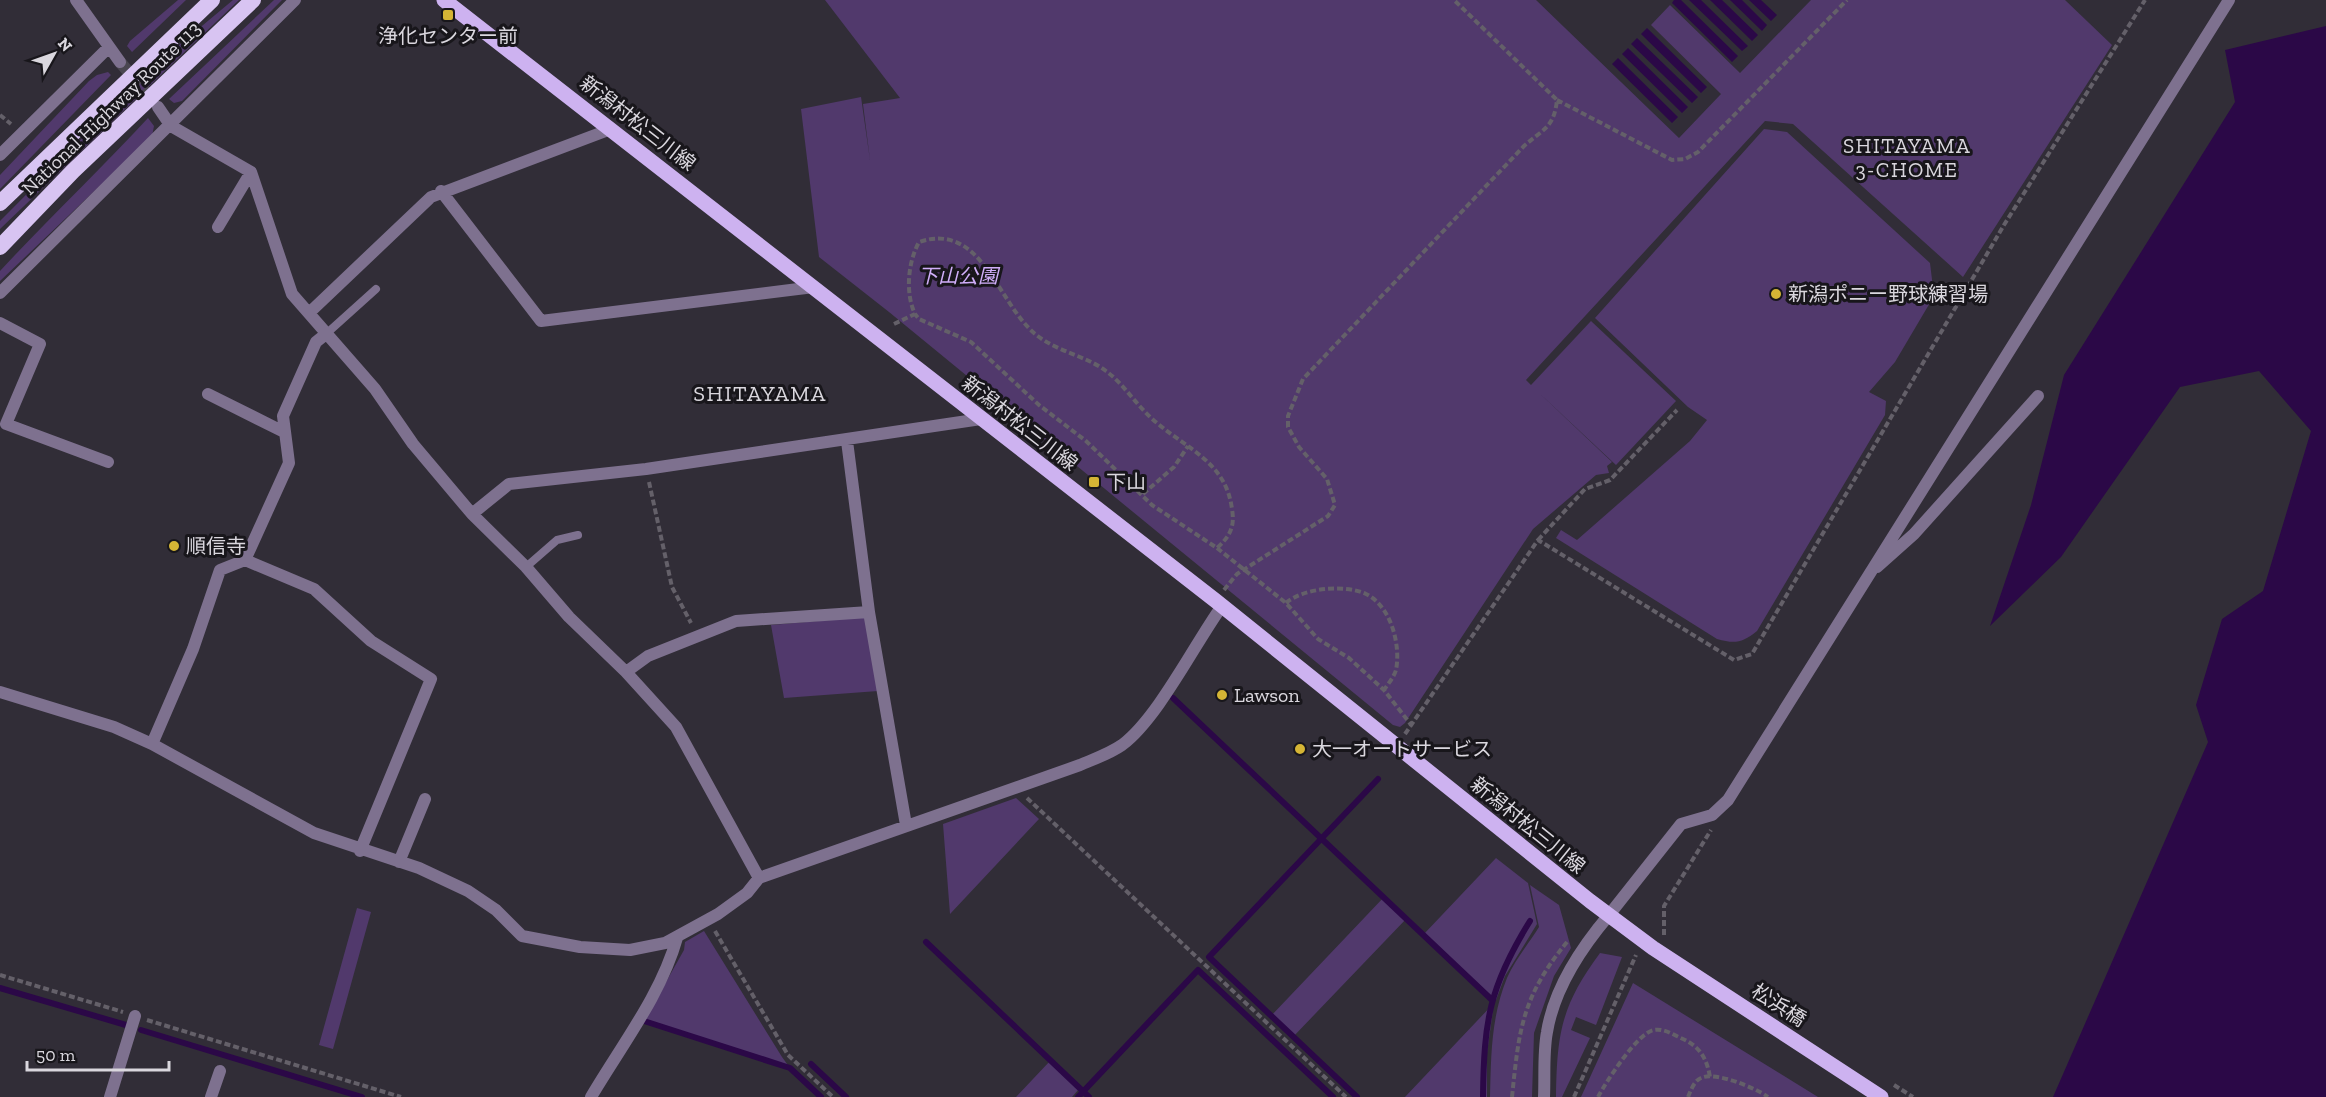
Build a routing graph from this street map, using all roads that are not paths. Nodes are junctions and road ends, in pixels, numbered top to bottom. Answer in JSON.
{"nodes":[{"id":1,"x":76,"y":0,"type":"edge"},
{"id":2,"x":212,"y":0,"type":"edge"},
{"id":3,"x":253,"y":0,"type":"edge"},
{"id":4,"x":295,"y":0,"type":"edge"},
{"id":5,"x":444,"y":0,"type":"edge"},
{"id":6,"x":2229,"y":0,"type":"edge"},
{"id":7,"x":109,"y":47,"type":"junction"},
{"id":8,"x":120,"y":62,"type":"tunnel mouth"},
{"id":9,"x":158,"y":106,"type":"tunnel mouth"},
{"id":10,"x":171,"y":126,"type":"junction"},
{"id":11,"x":611,"y":129,"type":"junction"},
{"id":12,"x":0,"y":155,"type":"edge"},
{"id":13,"x":251,"y":172,"type":"junction"},
{"id":14,"x":441,"y":191,"type":"junction"},
{"id":15,"x":0,"y":203,"type":"edge"},
{"id":16,"x":218,"y":227,"type":"dead end"},
{"id":17,"x":0,"y":247,"type":"edge"},
{"id":18,"x":814,"y":287,"type":"junction"},
{"id":19,"x":376,"y":289,"type":"dead end"},
{"id":20,"x":0,"y":293,"type":"edge"},
{"id":21,"x":309,"y":313,"type":"junction"},
{"id":22,"x":0,"y":323,"type":"edge"},
{"id":23,"x":326,"y":334,"type":"junction"},
{"id":24,"x":208,"y":394,"type":"dead end"},
{"id":25,"x":2038,"y":396,"type":"dead end"},
{"id":26,"x":981,"y":419,"type":"junction"},
{"id":27,"x":284,"y":432,"type":"junction"},
{"id":28,"x":847,"y":441,"type":"junction"},
{"id":29,"x":108,"y":462,"type":"dead end"},
{"id":30,"x":472,"y":514,"type":"junction"},
{"id":31,"x":578,"y":536,"type":"dead end"},
{"id":32,"x":245,"y":560,"type":"junction"},
{"id":33,"x":526,"y":567,"type":"junction"},
{"id":34,"x":1870,"y":573,"type":"junction"},
{"id":35,"x":1219,"y":604,"type":"junction"},
{"id":36,"x":869,"y":612,"type":"junction"},
{"id":37,"x":626,"y":672,"type":"junction"},
{"id":38,"x":0,"y":693,"type":"edge"},
{"id":39,"x":152,"y":744,"type":"junction"},
{"id":40,"x":425,"y":799,"type":"dead end"},
{"id":41,"x":906,"y":825,"type":"junction"},
{"id":42,"x":360,"y":851,"type":"junction"},
{"id":43,"x":399,"y":862,"type":"junction"},
{"id":44,"x":759,"y":878,"type":"junction"},
{"id":45,"x":1609,"y":915,"type":"junction"},
{"id":46,"x":677,"y":938,"type":"junction"},
{"id":47,"x":1646,"y":950,"type":"joint"},
{"id":48,"x":135,"y":1016,"type":"road end"},
{"id":49,"x":220,"y":1071,"type":"dead end"},
{"id":50,"x":110,"y":1097,"type":"edge"},
{"id":51,"x":211,"y":1097,"type":"edge"},
{"id":52,"x":591,"y":1097,"type":"edge"},
{"id":53,"x":1544,"y":1097,"type":"edge"},
{"id":54,"x":1881,"y":1097,"type":"edge"}],
"edges":[{"from":1,"to":7,"type":"street"},
{"from":2,"to":15,"type":"highway","name":"National Highway Route 113"},
{"from":3,"to":17,"type":"highway","name":"National Highway Route 113"},
{"from":4,"to":10,"type":"street"},
{"from":5,"to":11,"type":"main road","name":"新潟村松三川線"},
{"from":6,"to":34,"type":"street"},
{"from":7,"to":8,"type":"street"},
{"from":7,"to":12,"type":"street"},
{"from":9,"to":10,"type":"street"},
{"from":10,"to":13,"type":"street"},
{"from":10,"to":20,"type":"street"},
{"from":11,"to":14,"type":"street"},
{"from":11,"to":18,"type":"main road","name":"新潟村松三川線"},
{"from":13,"to":16,"type":"street"},
{"from":13,"to":21,"type":"street"},
{"from":14,"to":18,"type":"street"},
{"from":14,"to":21,"type":"street"},
{"from":18,"to":26,"type":"main road","name":"新潟村松三川線"},
{"from":19,"to":23,"type":"lane"},
{"from":21,"to":23,"type":"street"},
{"from":22,"to":29,"type":"street"},
{"from":23,"to":27,"type":"street"},
{"from":23,"to":30,"type":"street"},
{"from":24,"to":27,"type":"street"},
{"from":25,"to":34,"type":"street"},
{"from":26,"to":28,"type":"street"},
{"from":26,"to":35,"type":"main road","name":"新潟村松三川線"},
{"from":27,"to":32,"type":"street"},
{"from":28,"to":30,"type":"street"},
{"from":28,"to":36,"type":"street"},
{"from":30,"to":33,"type":"street"},
{"from":31,"to":33,"type":"lane"},
{"from":32,"to":39,"type":"street"},
{"from":32,"to":42,"type":"street"},
{"from":33,"to":37,"type":"street"},
{"from":34,"to":45,"type":"street"},
{"from":35,"to":41,"type":"street"},
{"from":35,"to":45,"type":"main road","name":"新潟村松三川線"},
{"from":36,"to":37,"type":"street"},
{"from":36,"to":41,"type":"street"},
{"from":37,"to":44,"type":"street"},
{"from":38,"to":39,"type":"street"},
{"from":39,"to":42,"type":"street"},
{"from":40,"to":43,"type":"street"},
{"from":41,"to":44,"type":"street"},
{"from":42,"to":43,"type":"street"},
{"from":43,"to":46,"type":"street"},
{"from":44,"to":46,"type":"street"},
{"from":45,"to":47,"type":"main road","name":"新潟村松三川線"},
{"from":45,"to":53,"type":"street"},
{"from":46,"to":52,"type":"street"},
{"from":47,"to":54,"type":"main road","name":"松浜橋"},
{"from":48,"to":50,"type":"street"},
{"from":49,"to":51,"type":"street"}]}
